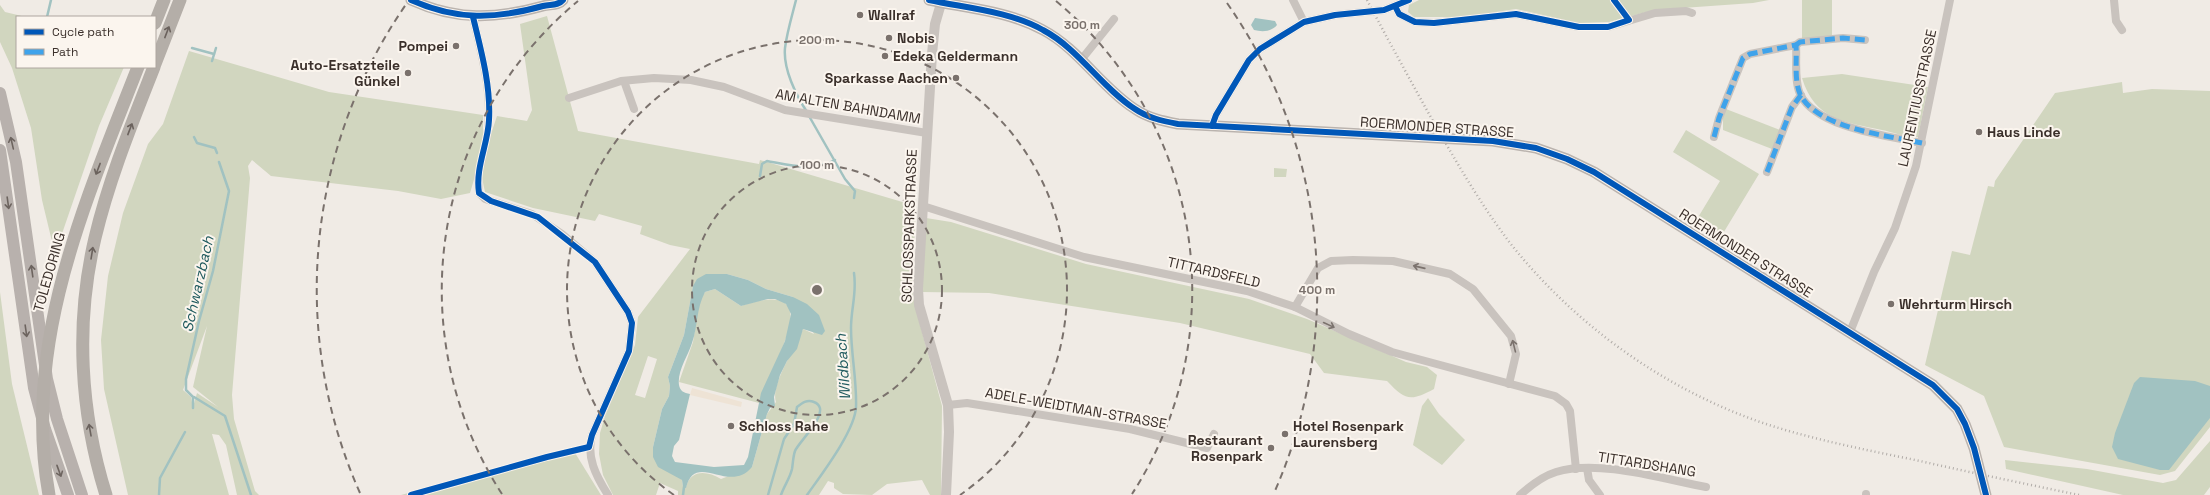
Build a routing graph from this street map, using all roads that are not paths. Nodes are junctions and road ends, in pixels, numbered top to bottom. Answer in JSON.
{"nodes":[{"id":1,"x":164,"y":0,"type":"edge"},
{"id":2,"x":180,"y":0,"type":"edge"},
{"id":3,"x":411,"y":0,"type":"edge"},
{"id":4,"x":563,"y":0,"type":"edge"},
{"id":5,"x":929,"y":0,"type":"edge"},
{"id":6,"x":1293,"y":0,"type":"edge"},
{"id":7,"x":1409,"y":0,"type":"edge"},
{"id":8,"x":1614,"y":0,"type":"edge"},
{"id":9,"x":1950,"y":0,"type":"edge"},
{"id":10,"x":2114,"y":0,"type":"edge"},
{"id":11,"x":942,"y":1,"type":"edge"},
{"id":12,"x":548,"y":2,"type":"edge"},
{"id":13,"x":1395,"y":6,"type":"junction"},
{"id":14,"x":1692,"y":13,"type":"dead end"},
{"id":15,"x":473,"y":17,"type":"junction"},
{"id":16,"x":1114,"y":19,"type":"dead end"},
{"id":17,"x":156,"y":20,"type":"edge"},
{"id":18,"x":1629,"y":20,"type":"junction"},
{"id":19,"x":1304,"y":22,"type":"junction"},
{"id":20,"x":2122,"y":30,"type":"dead end"},
{"id":21,"x":1865,"y":40,"type":"dead end"},
{"id":22,"x":1796,"y":45,"type":"junction"},
{"id":23,"x":1081,"y":60,"type":"junction"},
{"id":24,"x":156,"y":61,"type":"edge"},
{"id":25,"x":138,"y":68,"type":"edge"},
{"id":26,"x":154,"y":68,"type":"edge"},
{"id":27,"x":624,"y":81,"type":"junction"},
{"id":28,"x":0,"y":93,"type":"edge"},
{"id":29,"x":1801,"y":95,"type":"junction"},
{"id":30,"x":569,"y":98,"type":"dead end"},
{"id":31,"x":634,"y":109,"type":"dead end"},
{"id":32,"x":1212,"y":126,"type":"junction"},
{"id":33,"x":927,"y":133,"type":"junction"},
{"id":34,"x":487,"y":136,"type":"tunnel mouth"},
{"id":35,"x":1714,"y":137,"type":"dead end"},
{"id":36,"x":1922,"y":143,"type":"junction"},
{"id":37,"x":0,"y":150,"type":"edge"},
{"id":38,"x":1767,"y":172,"type":"dead end"},
{"id":39,"x":478,"y":177,"type":"tunnel mouth"},
{"id":40,"x":923,"y":206,"type":"junction"},
{"id":41,"x":1295,"y":307,"type":"junction"},
{"id":42,"x":1850,"y":332,"type":"junction"},
{"id":43,"x":1509,"y":384,"type":"junction"},
{"id":44,"x":948,"y":405,"type":"junction"},
{"id":45,"x":1214,"y":434,"type":"dead end"},
{"id":46,"x":1587,"y":468,"type":"junction"},
{"id":47,"x":1576,"y":469,"type":"junction"},
{"id":48,"x":1706,"y":487,"type":"dead end"},
{"id":49,"x":49,"y":495,"type":"edge"},
{"id":50,"x":68,"y":495,"type":"edge"},
{"id":51,"x":82,"y":495,"type":"edge"},
{"id":52,"x":106,"y":495,"type":"edge"},
{"id":53,"x":608,"y":495,"type":"edge"},
{"id":54,"x":946,"y":495,"type":"edge"},
{"id":55,"x":1520,"y":495,"type":"edge"},
{"id":56,"x":1600,"y":495,"type":"edge"},
{"id":57,"x":1986,"y":495,"type":"edge"}],
"edges":[{"from":1,"to":17,"type":"highway"},
{"from":24,"to":2,"type":"highway","one_way":true},
{"from":3,"to":15,"type":"main road"},
{"from":4,"to":12,"type":"main road"},
{"from":5,"to":11,"type":"main road","name":"ROERMONDER STRASSE"},
{"from":6,"to":19,"type":"street"},
{"from":7,"to":13,"type":"street"},
{"from":8,"to":18,"type":"street"},
{"from":9,"to":36,"type":"street","name":"LAURENTIUSSTRASSE"},
{"from":10,"to":20,"type":"street"},
{"from":11,"to":23,"type":"main road","name":"ROERMONDER STRASSE"},
{"from":11,"to":33,"type":"street","name":"SCHLOSSPARKSTRASSE"},
{"from":12,"to":15,"type":"main road"},
{"from":13,"to":18,"type":"street"},
{"from":13,"to":19,"type":"street"},
{"from":14,"to":18,"type":"street"},
{"from":15,"to":34,"type":"street"},
{"from":16,"to":23,"type":"street"},
{"from":19,"to":32,"type":"street"},
{"from":21,"to":22,"type":"street"},
{"from":22,"to":29,"type":"street"},
{"from":22,"to":35,"type":"street"},
{"from":23,"to":32,"type":"main road","name":"ROERMONDER STRASSE"},
{"from":25,"to":49,"type":"highway","name":"TOLEDORING","one_way":true},
{"from":52,"to":26,"type":"highway","one_way":true},
{"from":27,"to":30,"type":"street","name":"AM ALTEN BAHNDAMM"},
{"from":27,"to":31,"type":"street"},
{"from":27,"to":33,"type":"street","name":"AM ALTEN BAHNDAMM"},
{"from":51,"to":28,"type":"main road","one_way":true},
{"from":29,"to":36,"type":"street"},
{"from":29,"to":38,"type":"street"},
{"from":32,"to":42,"type":"main road","name":"ROERMONDER STRASSE"},
{"from":33,"to":40,"type":"street","name":"SCHLOSSPARKSTRASSE"},
{"from":36,"to":42,"type":"street","name":"LAURENTIUSSTRASSE"},
{"from":37,"to":50,"type":"main road","one_way":true},
{"from":39,"to":53,"type":"street"},
{"from":40,"to":41,"type":"street","name":"TITTARDSFELD"},
{"from":40,"to":44,"type":"street","name":"SCHLOSSPARKSTRASSE"},
{"from":41,"to":43,"type":"street","name":"TITTARDSFELD","one_way":true},
{"from":43,"to":41,"type":"street","one_way":true},
{"from":42,"to":57,"type":"main road","name":"ROERMONDER STRASSE"},
{"from":43,"to":47,"type":"street","name":"TITTARDSFELD"},
{"from":44,"to":45,"type":"street","name":"ADELE-WEIDTMAN-STRASSE"},
{"from":44,"to":54,"type":"street","name":"SCHLOSSPARKSTRASSE"},
{"from":46,"to":47,"type":"street","name":"TITTARDSHANG"},
{"from":46,"to":48,"type":"street","name":"TITTARDSHANG"},
{"from":46,"to":56,"type":"street"},
{"from":47,"to":55,"type":"street","name":"TITTARDSHANG"}]}
